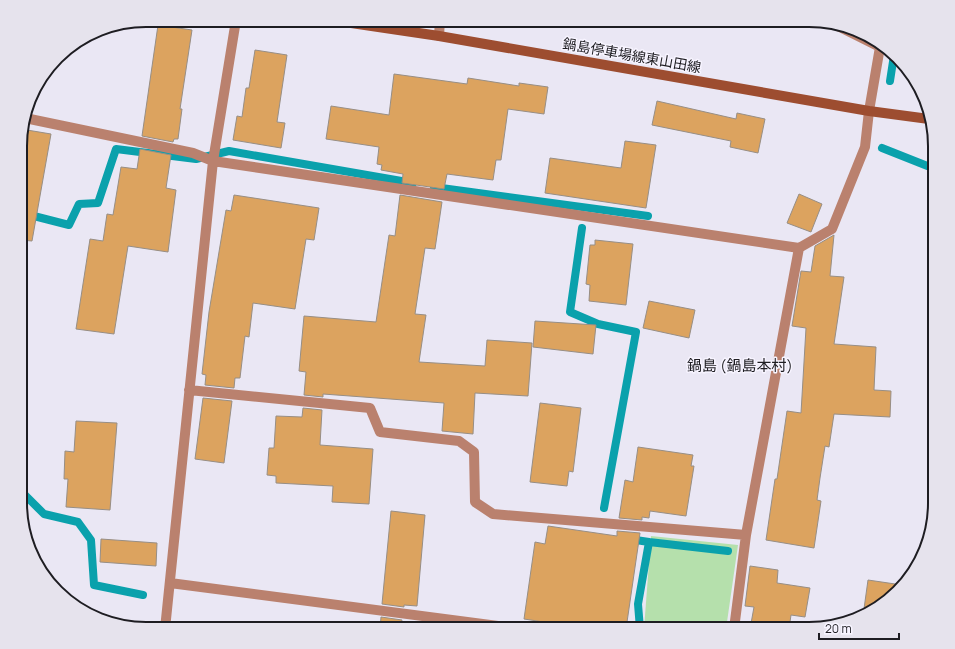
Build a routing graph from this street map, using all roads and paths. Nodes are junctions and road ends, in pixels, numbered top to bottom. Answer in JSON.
{"nodes":[{"id":1,"x":235,"y":27,"type":"edge"},
{"id":2,"x":378,"y":27,"type":"edge"},
{"id":3,"x":440,"y":27,"type":"edge"},
{"id":4,"x":439,"y":36,"type":"junction"},
{"id":5,"x":879,"y":51,"type":"edge"},
{"id":6,"x":869,"y":111,"type":"junction"},
{"id":7,"x":925,"y":118,"type":"edge"},
{"id":8,"x":30,"y":119,"type":"edge"},
{"id":9,"x":212,"y":161,"type":"junction"},
{"id":10,"x":799,"y":248,"type":"junction"},
{"id":11,"x":189,"y":390,"type":"junction"},
{"id":12,"x":746,"y":535,"type":"junction"},
{"id":13,"x":170,"y":583,"type":"junction"},
{"id":14,"x":166,"y":622,"type":"edge"},
{"id":15,"x":468,"y":622,"type":"edge"},
{"id":16,"x":735,"y":622,"type":"edge"}],
"edges":[{"from":1,"to":9,"type":"street"},
{"from":2,"to":4,"type":"main road","name":"鍋島停車場線東山田線"},
{"from":3,"to":4,"type":"street"},
{"from":4,"to":6,"type":"main road","name":"鍋島停車場線東山田線"},
{"from":5,"to":6,"type":"street"},
{"from":6,"to":7,"type":"main road","name":"鍋島停車場線東山田線"},
{"from":6,"to":10,"type":"street"},
{"from":8,"to":9,"type":"street"},
{"from":9,"to":10,"type":"street"},
{"from":9,"to":11,"type":"street"},
{"from":10,"to":12,"type":"street"},
{"from":11,"to":12,"type":"street"},
{"from":11,"to":13,"type":"street"},
{"from":12,"to":16,"type":"street"},
{"from":13,"to":14,"type":"street"},
{"from":13,"to":15,"type":"street"}]}
